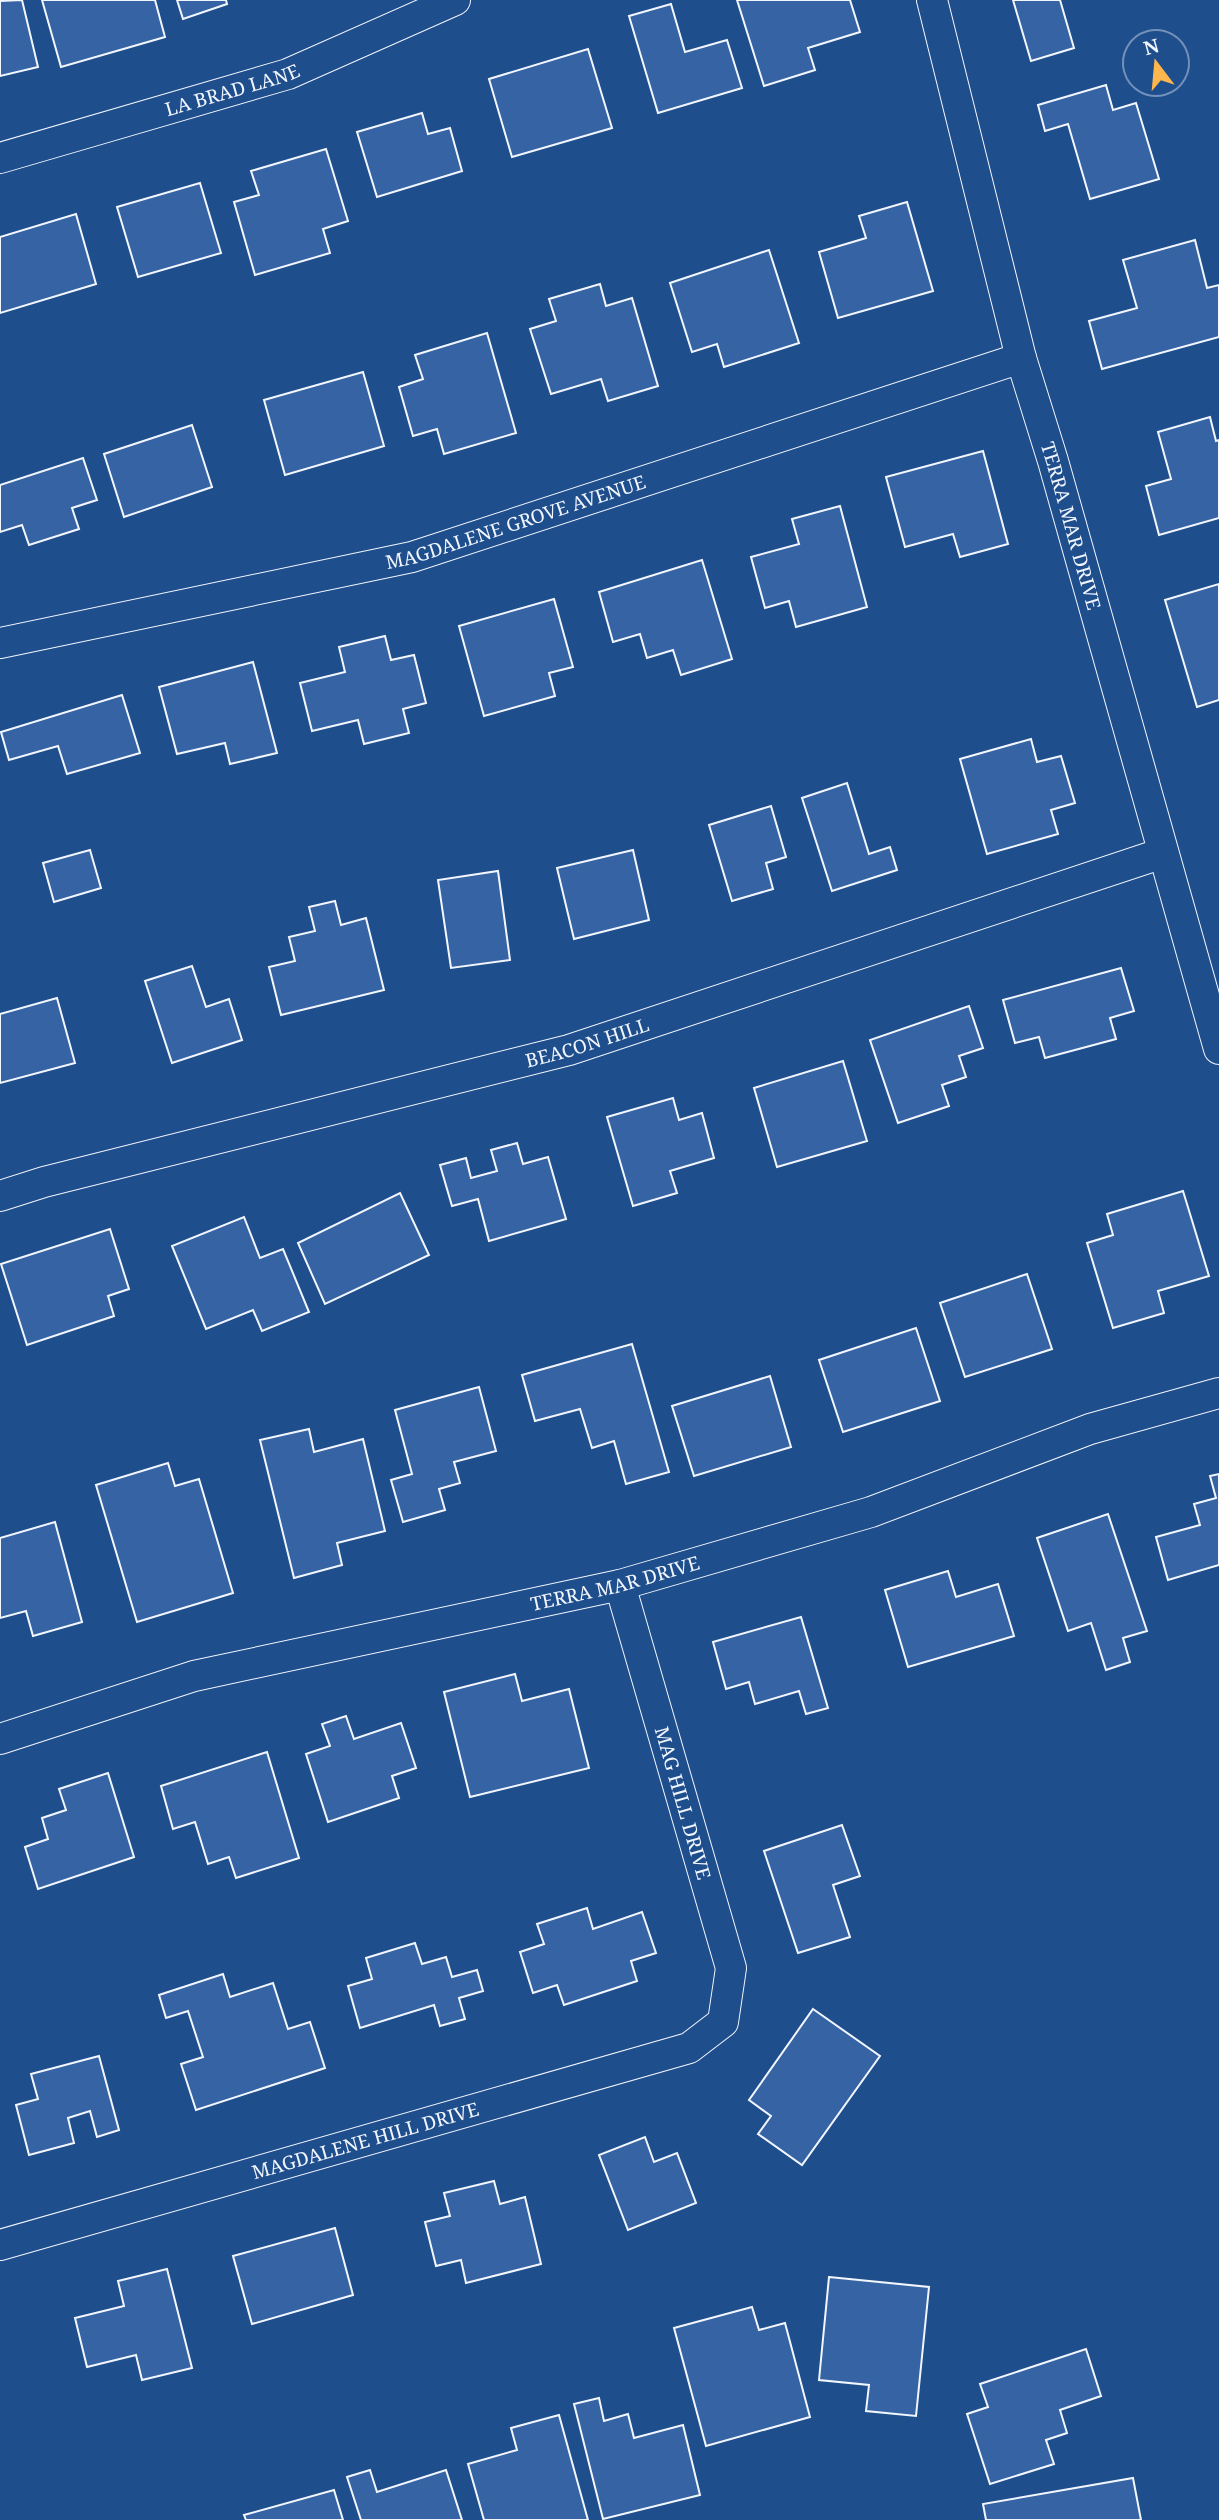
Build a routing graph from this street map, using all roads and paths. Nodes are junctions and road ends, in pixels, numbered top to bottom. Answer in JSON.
{"nodes":[{"id":1,"x":455,"y":0,"type":"edge"},
{"id":2,"x":932,"y":0,"type":"edge"},
{"id":3,"x":0,"y":158,"type":"edge"},
{"id":4,"x":1021,"y":358,"type":"junction"},
{"id":5,"x":0,"y":643,"type":"edge"},
{"id":6,"x":1163,"y":853,"type":"junction"},
{"id":7,"x":1219,"y":1049,"type":"edge"},
{"id":8,"x":0,"y":1196,"type":"edge"},
{"id":9,"x":1219,"y":1393,"type":"edge"},
{"id":10,"x":620,"y":1585,"type":"junction"},
{"id":11,"x":0,"y":1739,"type":"edge"},
{"id":12,"x":723,"y":2022,"type":"joint"},
{"id":13,"x":0,"y":2245,"type":"edge"}],
"edges":[{"from":1,"to":3,"type":"street","name":"LA BRAD LANE"},
{"from":2,"to":4,"type":"street","name":"TERRA MAR DRIVE"},
{"from":4,"to":5,"type":"street","name":"MAGDALENE GROVE AVENUE"},
{"from":4,"to":6,"type":"street","name":"TERRA MAR DRIVE"},
{"from":6,"to":7,"type":"street","name":"TERRA MAR DRIVE"},
{"from":6,"to":8,"type":"street","name":"BEACON HILL"},
{"from":9,"to":10,"type":"street","name":"TERRA MAR DRIVE"},
{"from":10,"to":11,"type":"street","name":"TERRA MAR DRIVE"},
{"from":10,"to":12,"type":"street","name":"MAG HILL DRIVE"},
{"from":12,"to":13,"type":"street","name":"MAGDALENE HILL DRIVE"}]}
